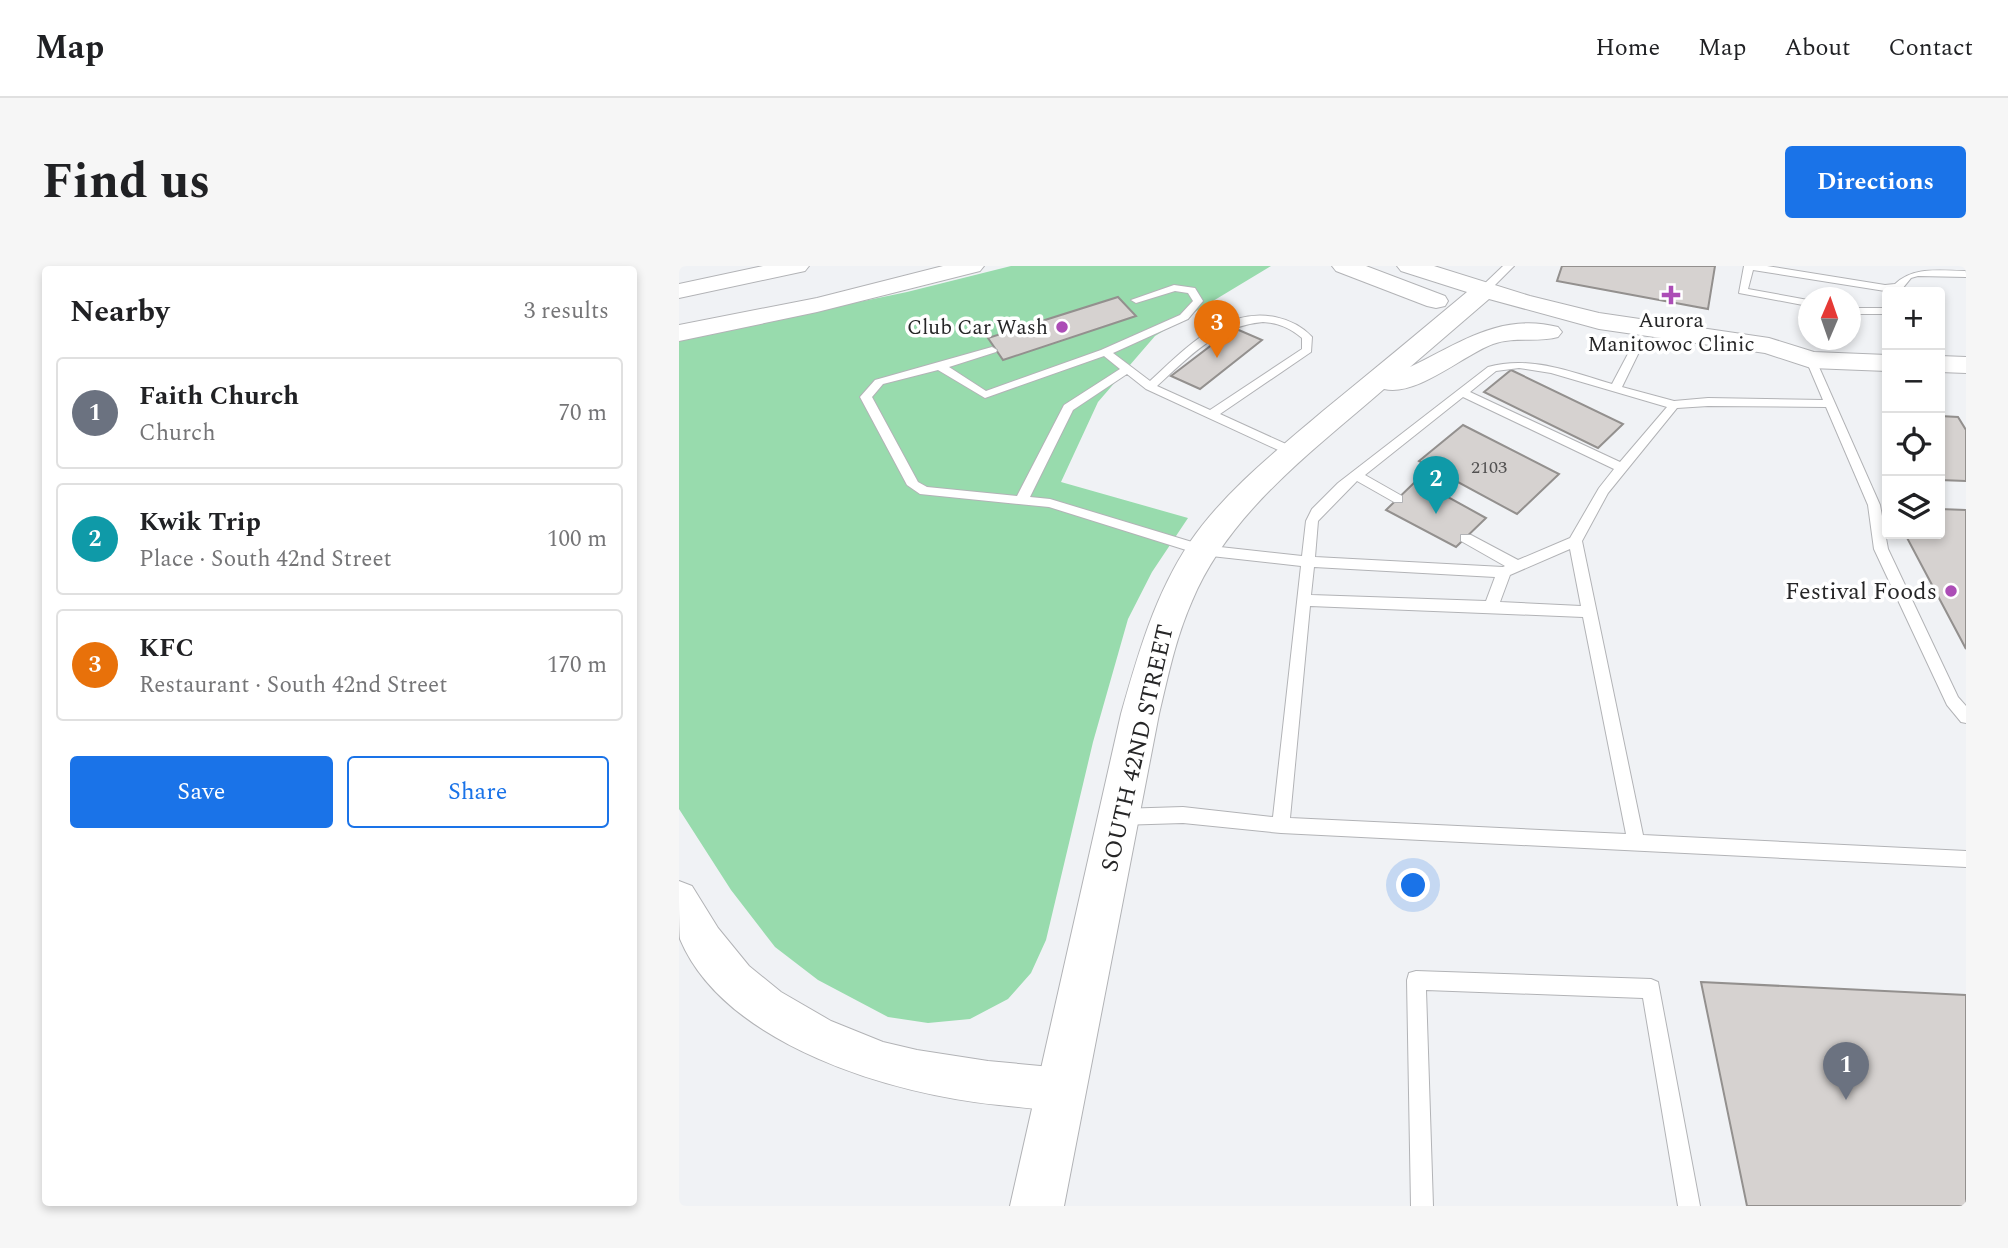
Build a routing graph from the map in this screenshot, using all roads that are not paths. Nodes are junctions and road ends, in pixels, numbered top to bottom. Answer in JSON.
{"nodes":[{"id":1,"x":797,"y":266,"type":"edge"},
{"id":2,"x":900,"y":266,"type":"edge"},
{"id":3,"x":972,"y":266,"type":"edge"},
{"id":4,"x":1345,"y":266,"type":"edge"},
{"id":5,"x":1409,"y":266,"type":"edge"},
{"id":6,"x":1509,"y":266,"type":"edge"},
{"id":7,"x":1749,"y":266,"type":"edge"},
{"id":8,"x":1966,"y":274,"type":"edge"},
{"id":9,"x":1902,"y":287,"type":"edge"},
{"id":10,"x":1882,"y":288,"type":"edge"},
{"id":11,"x":1484,"y":290,"type":"junction"},
{"id":12,"x":679,"y":291,"type":"edge"},
{"id":13,"x":1136,"y":300,"type":"dead end"},
{"id":14,"x":1798,"y":301,"type":"edge"},
{"id":15,"x":1462,"y":310,"type":"junction"},
{"id":16,"x":1861,"y":311,"type":"edge"},
{"id":17,"x":1882,"y":311,"type":"edge"},
{"id":18,"x":1549,"y":332,"type":"junction"},
{"id":19,"x":682,"y":333,"type":"edge"},
{"id":20,"x":992,"y":350,"type":"dead end"},
{"id":21,"x":1635,"y":351,"type":"junction"},
{"id":22,"x":1105,"y":352,"type":"junction"},
{"id":23,"x":1661,"y":355,"type":"dead end"},
{"id":24,"x":1811,"y":360,"type":"junction"},
{"id":25,"x":1882,"y":363,"type":"edge"},
{"id":26,"x":1718,"y":364,"type":"dead end"},
{"id":27,"x":1945,"y":365,"type":"edge"},
{"id":28,"x":1966,"y":365,"type":"edge"},
{"id":29,"x":940,"y":366,"type":"junction"},
{"id":30,"x":1127,"y":369,"type":"junction"},
{"id":31,"x":1150,"y":387,"type":"junction"},
{"id":32,"x":1370,"y":389,"type":"junction"},
{"id":33,"x":1615,"y":389,"type":"junction"},
{"id":34,"x":1462,"y":392,"type":"junction"},
{"id":35,"x":1830,"y":404,"type":"junction"},
{"id":36,"x":1674,"y":405,"type":"junction"},
{"id":37,"x":1212,"y":414,"type":"junction"},
{"id":38,"x":1293,"y":452,"type":"junction"},
{"id":39,"x":1622,"y":468,"type":"junction"},
{"id":40,"x":1356,"y":475,"type":"junction"},
{"id":41,"x":1022,"y":499,"type":"junction"},
{"id":42,"x":1398,"y":499,"type":"dead end"},
{"id":43,"x":1466,"y":538,"type":"dead end"},
{"id":44,"x":1575,"y":541,"type":"junction"},
{"id":45,"x":1202,"y":551,"type":"junction"},
{"id":46,"x":1307,"y":562,"type":"junction"},
{"id":47,"x":1510,"y":569,"type":"junction"},
{"id":48,"x":1302,"y":600,"type":"junction"},
{"id":49,"x":1492,"y":607,"type":"junction"},
{"id":50,"x":1589,"y":612,"type":"junction"},
{"id":51,"x":1966,"y":717,"type":"edge"},
{"id":52,"x":1119,"y":817,"type":"junction"},
{"id":53,"x":1281,"y":825,"type":"junction"},
{"id":54,"x":1636,"y":844,"type":"junction"},
{"id":55,"x":1966,"y":859,"type":"edge"},
{"id":56,"x":682,"y":913,"type":"edge"},
{"id":57,"x":1062,"y":1089,"type":"junction"},
{"id":58,"x":1037,"y":1206,"type":"edge"},
{"id":59,"x":1422,"y":1206,"type":"edge"},
{"id":60,"x":1689,"y":1206,"type":"edge"}],
"edges":[{"from":1,"to":12,"type":"street"},
{"from":2,"to":19,"type":"street"},
{"from":3,"to":19,"type":"street"},
{"from":4,"to":15,"type":"street"},
{"from":5,"to":11,"type":"street"},
{"from":6,"to":11,"type":"lane"},
{"from":7,"to":10,"type":"lane"},
{"from":7,"to":14,"type":"lane"},
{"from":8,"to":9,"type":"lane"},
{"from":11,"to":15,"type":"street","name":"SOUTH 42ND STREET"},
{"from":11,"to":24,"type":"street"},
{"from":13,"to":22,"type":"lane"},
{"from":15,"to":18,"type":"street"},
{"from":15,"to":32,"type":"street","name":"SOUTH 42ND STREET"},
{"from":16,"to":17,"type":"lane"},
{"from":18,"to":21,"type":"street"},
{"from":18,"to":32,"type":"street"},
{"from":20,"to":29,"type":"lane"},
{"from":21,"to":23,"type":"street"},
{"from":21,"to":33,"type":"lane"},
{"from":22,"to":29,"type":"lane"},
{"from":22,"to":30,"type":"lane"},
{"from":24,"to":25,"type":"street"},
{"from":24,"to":26,"type":"street"},
{"from":24,"to":35,"type":"lane"},
{"from":27,"to":28,"type":"street"},
{"from":29,"to":41,"type":"lane"},
{"from":30,"to":31,"type":"lane"},
{"from":30,"to":41,"type":"lane"},
{"from":31,"to":37,"type":"lane"},
{"from":31,"to":37,"type":"lane"},
{"from":32,"to":38,"type":"street","name":"SOUTH 42ND STREET"},
{"from":33,"to":34,"type":"lane"},
{"from":33,"to":36,"type":"lane"},
{"from":34,"to":39,"type":"lane"},
{"from":34,"to":40,"type":"lane"},
{"from":35,"to":36,"type":"lane"},
{"from":35,"to":51,"type":"lane"},
{"from":36,"to":39,"type":"lane"},
{"from":37,"to":38,"type":"lane"},
{"from":38,"to":45,"type":"street","name":"SOUTH 42ND STREET"},
{"from":39,"to":44,"type":"lane"},
{"from":40,"to":42,"type":"lane"},
{"from":40,"to":46,"type":"lane"},
{"from":41,"to":45,"type":"lane"},
{"from":43,"to":47,"type":"lane"},
{"from":44,"to":47,"type":"lane"},
{"from":44,"to":50,"type":"lane"},
{"from":45,"to":46,"type":"lane"},
{"from":45,"to":52,"type":"street","name":"SOUTH 42ND STREET"},
{"from":46,"to":47,"type":"lane"},
{"from":46,"to":48,"type":"lane"},
{"from":47,"to":49,"type":"lane"},
{"from":48,"to":49,"type":"lane"},
{"from":48,"to":53,"type":"lane"},
{"from":49,"to":50,"type":"lane"},
{"from":50,"to":54,"type":"lane"},
{"from":52,"to":53,"type":"lane"},
{"from":52,"to":57,"type":"street","name":"SOUTH 42ND STREET"},
{"from":53,"to":54,"type":"lane"},
{"from":54,"to":55,"type":"lane"},
{"from":56,"to":57,"type":"street"},
{"from":57,"to":58,"type":"street","name":"SOUTH 42ND STREET"},
{"from":59,"to":60,"type":"lane"}]}
